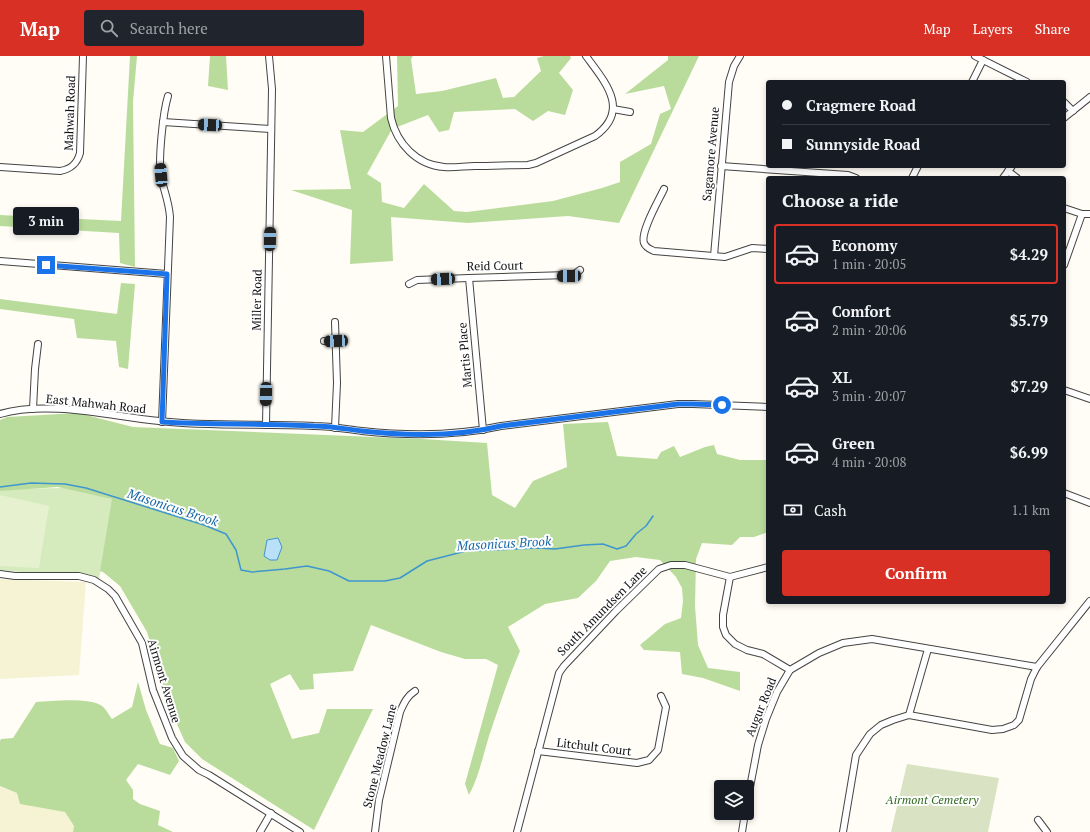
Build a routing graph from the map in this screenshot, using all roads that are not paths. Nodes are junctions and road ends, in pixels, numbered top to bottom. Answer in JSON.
{"nodes":[{"id":1,"x":83,"y":56,"type":"edge"},
{"id":2,"x":269,"y":56,"type":"edge"},
{"id":3,"x":386,"y":56,"type":"edge"},
{"id":4,"x":586,"y":56,"type":"edge"},
{"id":5,"x":740,"y":56,"type":"edge"},
{"id":6,"x":974,"y":56,"type":"edge"},
{"id":7,"x":983,"y":60,"type":"junction"},
{"id":8,"x":973,"y":80,"type":"edge"},
{"id":9,"x":1023,"y":80,"type":"edge"},
{"id":10,"x":168,"y":96,"type":"dead end"},
{"id":11,"x":1090,"y":97,"type":"edge"},
{"id":12,"x":1066,"y":104,"type":"edge"},
{"id":13,"x":612,"y":109,"type":"junction"},
{"id":14,"x":1073,"y":110,"type":"junction"},
{"id":15,"x":630,"y":112,"type":"dead end"},
{"id":16,"x":1066,"y":116,"type":"edge"},
{"id":17,"x":163,"y":122,"type":"junction"},
{"id":18,"x":271,"y":129,"type":"junction"},
{"id":19,"x":722,"y":166,"type":"junction"},
{"id":20,"x":0,"y":167,"type":"edge"},
{"id":21,"x":848,"y":176,"type":"edge"},
{"id":22,"x":664,"y":189,"type":"dead end"},
{"id":23,"x":1066,"y":209,"type":"edge"},
{"id":24,"x":1082,"y":214,"type":"junction"},
{"id":25,"x":1090,"y":214,"type":"edge"},
{"id":26,"x":766,"y":249,"type":"edge"},
{"id":27,"x":714,"y":256,"type":"junction"},
{"id":28,"x":1066,"y":259,"type":"edge"},
{"id":29,"x":0,"y":261,"type":"edge"},
{"id":30,"x":580,"y":270,"type":"dead end"},
{"id":31,"x":167,"y":274,"type":"junction"},
{"id":32,"x":468,"y":278,"type":"junction"},
{"id":33,"x":409,"y":284,"type":"dead end"},
{"id":34,"x":335,"y":322,"type":"dead end"},
{"id":35,"x":324,"y":341,"type":"dead end"},
{"id":36,"x":336,"y":341,"type":"junction"},
{"id":37,"x":38,"y":344,"type":"dead end"},
{"id":38,"x":1066,"y":391,"type":"edge"},
{"id":39,"x":1090,"y":399,"type":"edge"},
{"id":40,"x":766,"y":406,"type":"edge"},
{"id":41,"x":33,"y":409,"type":"junction"},
{"id":42,"x":0,"y":414,"type":"edge"},
{"id":43,"x":162,"y":422,"type":"junction"},
{"id":44,"x":266,"y":425,"type":"junction"},
{"id":45,"x":335,"y":428,"type":"junction"},
{"id":46,"x":483,"y":430,"type":"junction"},
{"id":47,"x":1066,"y":494,"type":"edge"},
{"id":48,"x":1090,"y":503,"type":"edge"},
{"id":49,"x":766,"y":568,"type":"edge"},
{"id":50,"x":0,"y":574,"type":"edge"},
{"id":51,"x":730,"y":577,"type":"junction"},
{"id":52,"x":1090,"y":601,"type":"edge"},
{"id":53,"x":928,"y":649,"type":"junction"},
{"id":54,"x":1037,"y":667,"type":"junction"},
{"id":55,"x":790,"y":670,"type":"junction"},
{"id":56,"x":415,"y":691,"type":"dead end"},
{"id":57,"x":661,"y":696,"type":"dead end"},
{"id":58,"x":909,"y":715,"type":"junction"},
{"id":59,"x":538,"y":751,"type":"junction"},
{"id":60,"x":751,"y":780,"type":"edge"},
{"id":61,"x":271,"y":813,"type":"junction"},
{"id":62,"x":744,"y":820,"type":"edge"},
{"id":63,"x":1038,"y":820,"type":"dead end"},
{"id":64,"x":260,"y":832,"type":"edge"},
{"id":65,"x":300,"y":832,"type":"edge"},
{"id":66,"x":375,"y":832,"type":"edge"},
{"id":67,"x":518,"y":832,"type":"edge"},
{"id":68,"x":742,"y":832,"type":"edge"},
{"id":69,"x":843,"y":832,"type":"edge"},
{"id":70,"x":1047,"y":832,"type":"edge"}],
"edges":[{"from":1,"to":20,"type":"street","name":"Mahwah Road"},
{"from":2,"to":18,"type":"street","name":"Miller Road"},
{"from":3,"to":13,"type":"street"},
{"from":4,"to":13,"type":"street"},
{"from":5,"to":19,"type":"street","name":"Sagamore Avenue"},
{"from":6,"to":7,"type":"street"},
{"from":7,"to":8,"type":"street"},
{"from":7,"to":9,"type":"street"},
{"from":10,"to":17,"type":"street"},
{"from":11,"to":14,"type":"street"},
{"from":12,"to":14,"type":"street"},
{"from":13,"to":15,"type":"street"},
{"from":14,"to":16,"type":"street"},
{"from":17,"to":18,"type":"street"},
{"from":17,"to":31,"type":"street"},
{"from":18,"to":44,"type":"street","name":"Miller Road"},
{"from":19,"to":21,"type":"street"},
{"from":19,"to":27,"type":"street","name":"Sagamore Avenue"},
{"from":22,"to":27,"type":"street"},
{"from":23,"to":24,"type":"street"},
{"from":24,"to":25,"type":"street"},
{"from":24,"to":28,"type":"street"},
{"from":26,"to":27,"type":"street"},
{"from":29,"to":31,"type":"street"},
{"from":30,"to":32,"type":"street","name":"Reid Court"},
{"from":31,"to":43,"type":"street"},
{"from":32,"to":33,"type":"street","name":"Reid Court"},
{"from":32,"to":46,"type":"street","name":"Martis Place"},
{"from":34,"to":36,"type":"street"},
{"from":35,"to":36,"type":"street"},
{"from":36,"to":45,"type":"street"},
{"from":37,"to":41,"type":"street"},
{"from":38,"to":39,"type":"street"},
{"from":40,"to":46,"type":"street","name":"East Mahwah Road"},
{"from":41,"to":42,"type":"street","name":"East Mahwah Road"},
{"from":41,"to":43,"type":"street","name":"East Mahwah Road"},
{"from":43,"to":44,"type":"street","name":"East Mahwah Road"},
{"from":44,"to":45,"type":"street","name":"East Mahwah Road"},
{"from":45,"to":46,"type":"street","name":"East Mahwah Road"},
{"from":47,"to":48,"type":"street"},
{"from":49,"to":51,"type":"street"},
{"from":50,"to":61,"type":"street","name":"Airmont Avenue"},
{"from":51,"to":55,"type":"street"},
{"from":51,"to":59,"type":"street","name":"South Amundsen Lane"},
{"from":52,"to":54,"type":"street"},
{"from":53,"to":54,"type":"street","name":"Augur Road"},
{"from":53,"to":55,"type":"street","name":"Augur Road"},
{"from":53,"to":58,"type":"street"},
{"from":54,"to":58,"type":"street"},
{"from":55,"to":60,"type":"street","name":"Augur Road"},
{"from":56,"to":66,"type":"street","name":"Stone Meadow Lane"},
{"from":57,"to":59,"type":"street","name":"Litchult Court"},
{"from":58,"to":69,"type":"street"},
{"from":59,"to":67,"type":"street","name":"South Amundsen Lane"},
{"from":61,"to":64,"type":"street"},
{"from":61,"to":65,"type":"street","name":"Airmont Avenue"},
{"from":62,"to":68,"type":"street"},
{"from":63,"to":70,"type":"street"}]}
